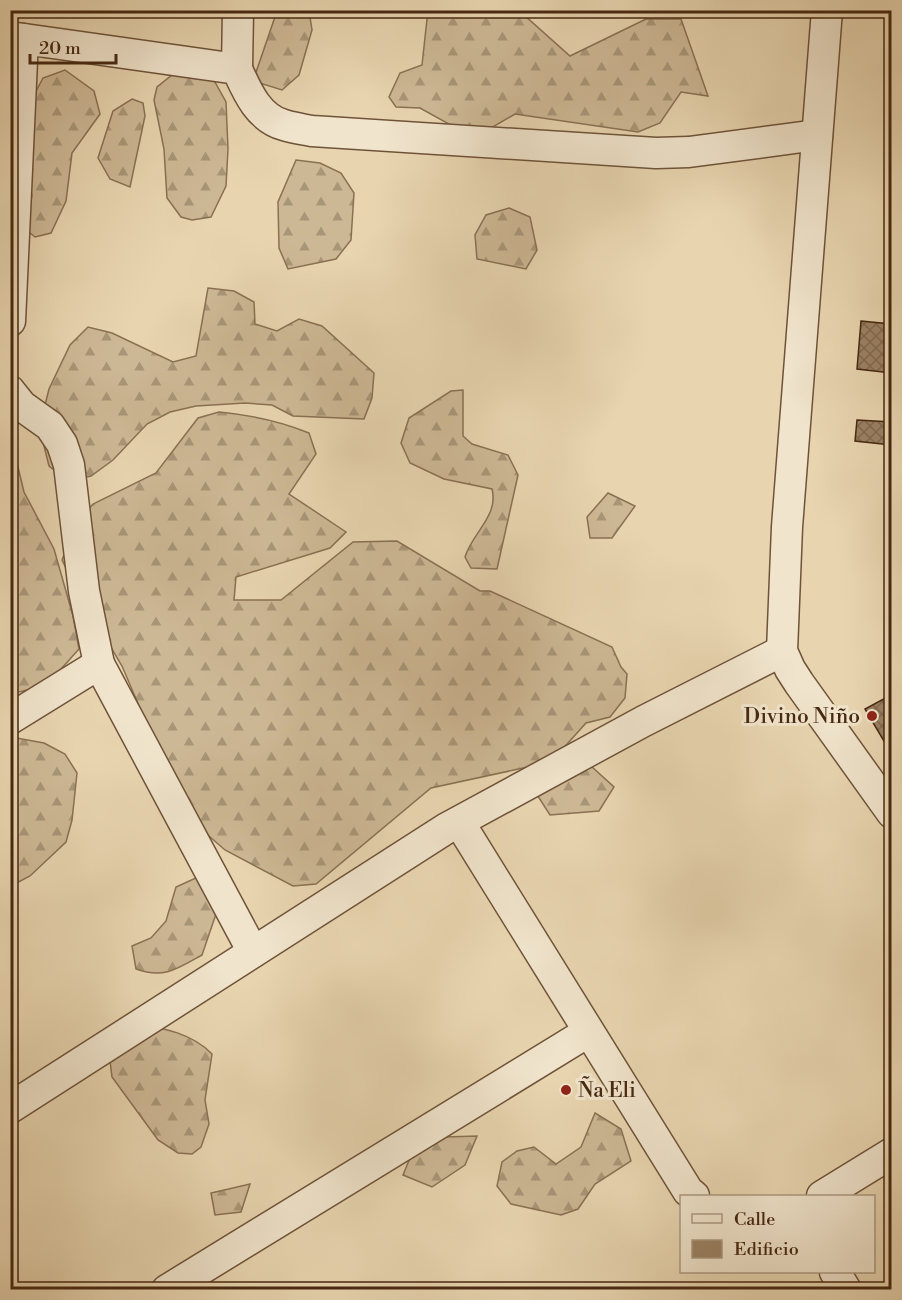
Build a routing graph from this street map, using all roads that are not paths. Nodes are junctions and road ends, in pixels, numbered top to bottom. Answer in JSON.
{"nodes":[{"id":1,"x":238,"y":10,"type":"edge"},
{"id":2,"x":827,"y":10,"type":"edge"},
{"id":3,"x":17,"y":38,"type":"edge"},
{"id":4,"x":237,"y":69,"type":"junction"},
{"id":5,"x":817,"y":135,"type":"junction"},
{"id":6,"x":10,"y":321,"type":"edge"},
{"id":7,"x":10,"y":391,"type":"edge"},
{"id":8,"x":782,"y":648,"type":"junction"},
{"id":9,"x":99,"y":664,"type":"junction"},
{"id":10,"x":10,"y":719,"type":"edge"},
{"id":11,"x":891,"y":813,"type":"edge"},
{"id":12,"x":459,"y":822,"type":"junction"},
{"id":13,"x":253,"y":952,"type":"junction"},
{"id":14,"x":588,"y":1032,"type":"junction"},
{"id":15,"x":10,"y":1108,"type":"edge"},
{"id":16,"x":891,"y":1153,"type":"edge"},
{"id":17,"x":692,"y":1195,"type":"edge"},
{"id":18,"x":825,"y":1195,"type":"edge"},
{"id":19,"x":837,"y":1273,"type":"edge"},
{"id":20,"x":167,"y":1290,"type":"edge"},
{"id":21,"x":846,"y":1290,"type":"edge"}],
"edges":[{"from":1,"to":4,"type":"street"},
{"from":2,"to":5,"type":"street"},
{"from":3,"to":4,"type":"street"},
{"from":3,"to":6,"type":"street"},
{"from":4,"to":5,"type":"street"},
{"from":5,"to":8,"type":"street"},
{"from":7,"to":9,"type":"street"},
{"from":8,"to":11,"type":"street"},
{"from":8,"to":12,"type":"street"},
{"from":9,"to":10,"type":"street"},
{"from":9,"to":13,"type":"street"},
{"from":12,"to":13,"type":"street"},
{"from":12,"to":14,"type":"street"},
{"from":13,"to":15,"type":"street"},
{"from":14,"to":17,"type":"street"},
{"from":14,"to":20,"type":"street"},
{"from":16,"to":18,"type":"street"},
{"from":19,"to":21,"type":"street"}]}
